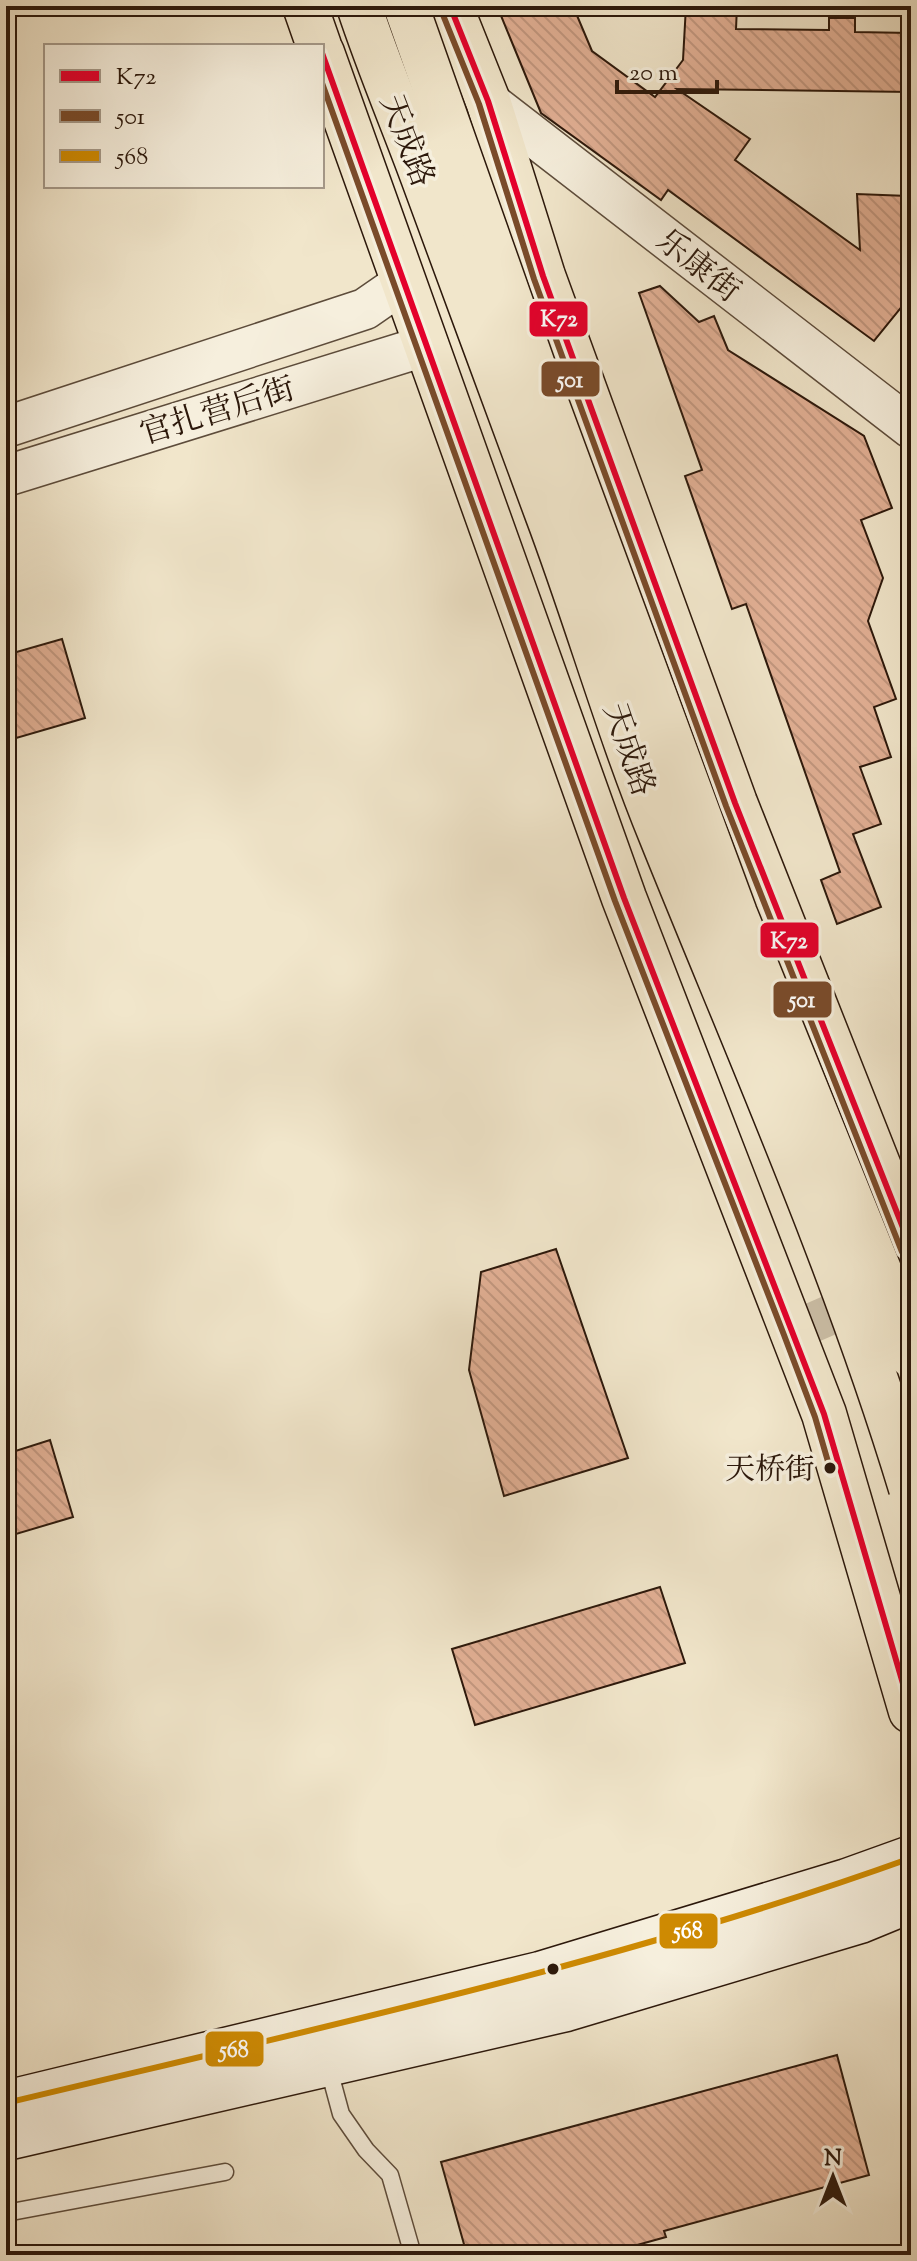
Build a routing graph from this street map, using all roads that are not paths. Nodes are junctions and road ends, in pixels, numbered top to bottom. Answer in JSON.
{"nodes":[{"id":1,"x":305,"y":6,"type":"edge"},
{"id":2,"x":359,"y":6,"type":"edge"},
{"id":3,"x":406,"y":6,"type":"edge"},
{"id":4,"x":450,"y":6,"type":"edge"},
{"id":5,"x":318,"y":44,"type":"edge"},
{"id":6,"x":324,"y":59,"type":"edge"},
{"id":7,"x":488,"y":101,"type":"junction"},
{"id":8,"x":404,"y":282,"type":"junction"},
{"id":9,"x":428,"y":345,"type":"junction"},
{"id":10,"x":6,"y":427,"type":"edge"},
{"id":11,"x":911,"y":428,"type":"edge"},
{"id":12,"x":6,"y":476,"type":"edge"},
{"id":13,"x":911,"y":1248,"type":"edge"},
{"id":14,"x":911,"y":1355,"type":"edge"},
{"id":15,"x":911,"y":1488,"type":"edge"},
{"id":16,"x":911,"y":1711,"type":"edge"},
{"id":17,"x":911,"y":1858,"type":"edge"},
{"id":18,"x":911,"y":1900,"type":"edge"},
{"id":19,"x":327,"y":2065,"type":"junction"},
{"id":20,"x":6,"y":2103,"type":"edge"},
{"id":21,"x":6,"y":2138,"type":"edge"},
{"id":22,"x":225,"y":2172,"type":"dead end"},
{"id":23,"x":6,"y":2213,"type":"edge"},
{"id":24,"x":413,"y":2255,"type":"edge"}],
"edges":[{"from":1,"to":5,"type":"main road"},
{"from":2,"to":15,"type":"main road","name":"天成路","bridge":true},
{"from":3,"to":14,"type":"main road","name":"天成路","bridge":true},
{"from":4,"to":7,"type":"main road"},
{"from":6,"to":8,"type":"main road","name":"天成路"},
{"from":7,"to":11,"type":"street","name":"乐康街"},
{"from":7,"to":13,"type":"main road"},
{"from":8,"to":9,"type":"main road","name":"天成路"},
{"from":8,"to":10,"type":"street","name":"官扎营后街"},
{"from":9,"to":12,"type":"street","name":"官扎营后街"},
{"from":9,"to":16,"type":"main road","name":"天成路"},
{"from":17,"to":20,"type":"main road"},
{"from":18,"to":19,"type":"main road"},
{"from":19,"to":21,"type":"main road"},
{"from":19,"to":24,"type":"lane"},
{"from":22,"to":23,"type":"lane"}]}
